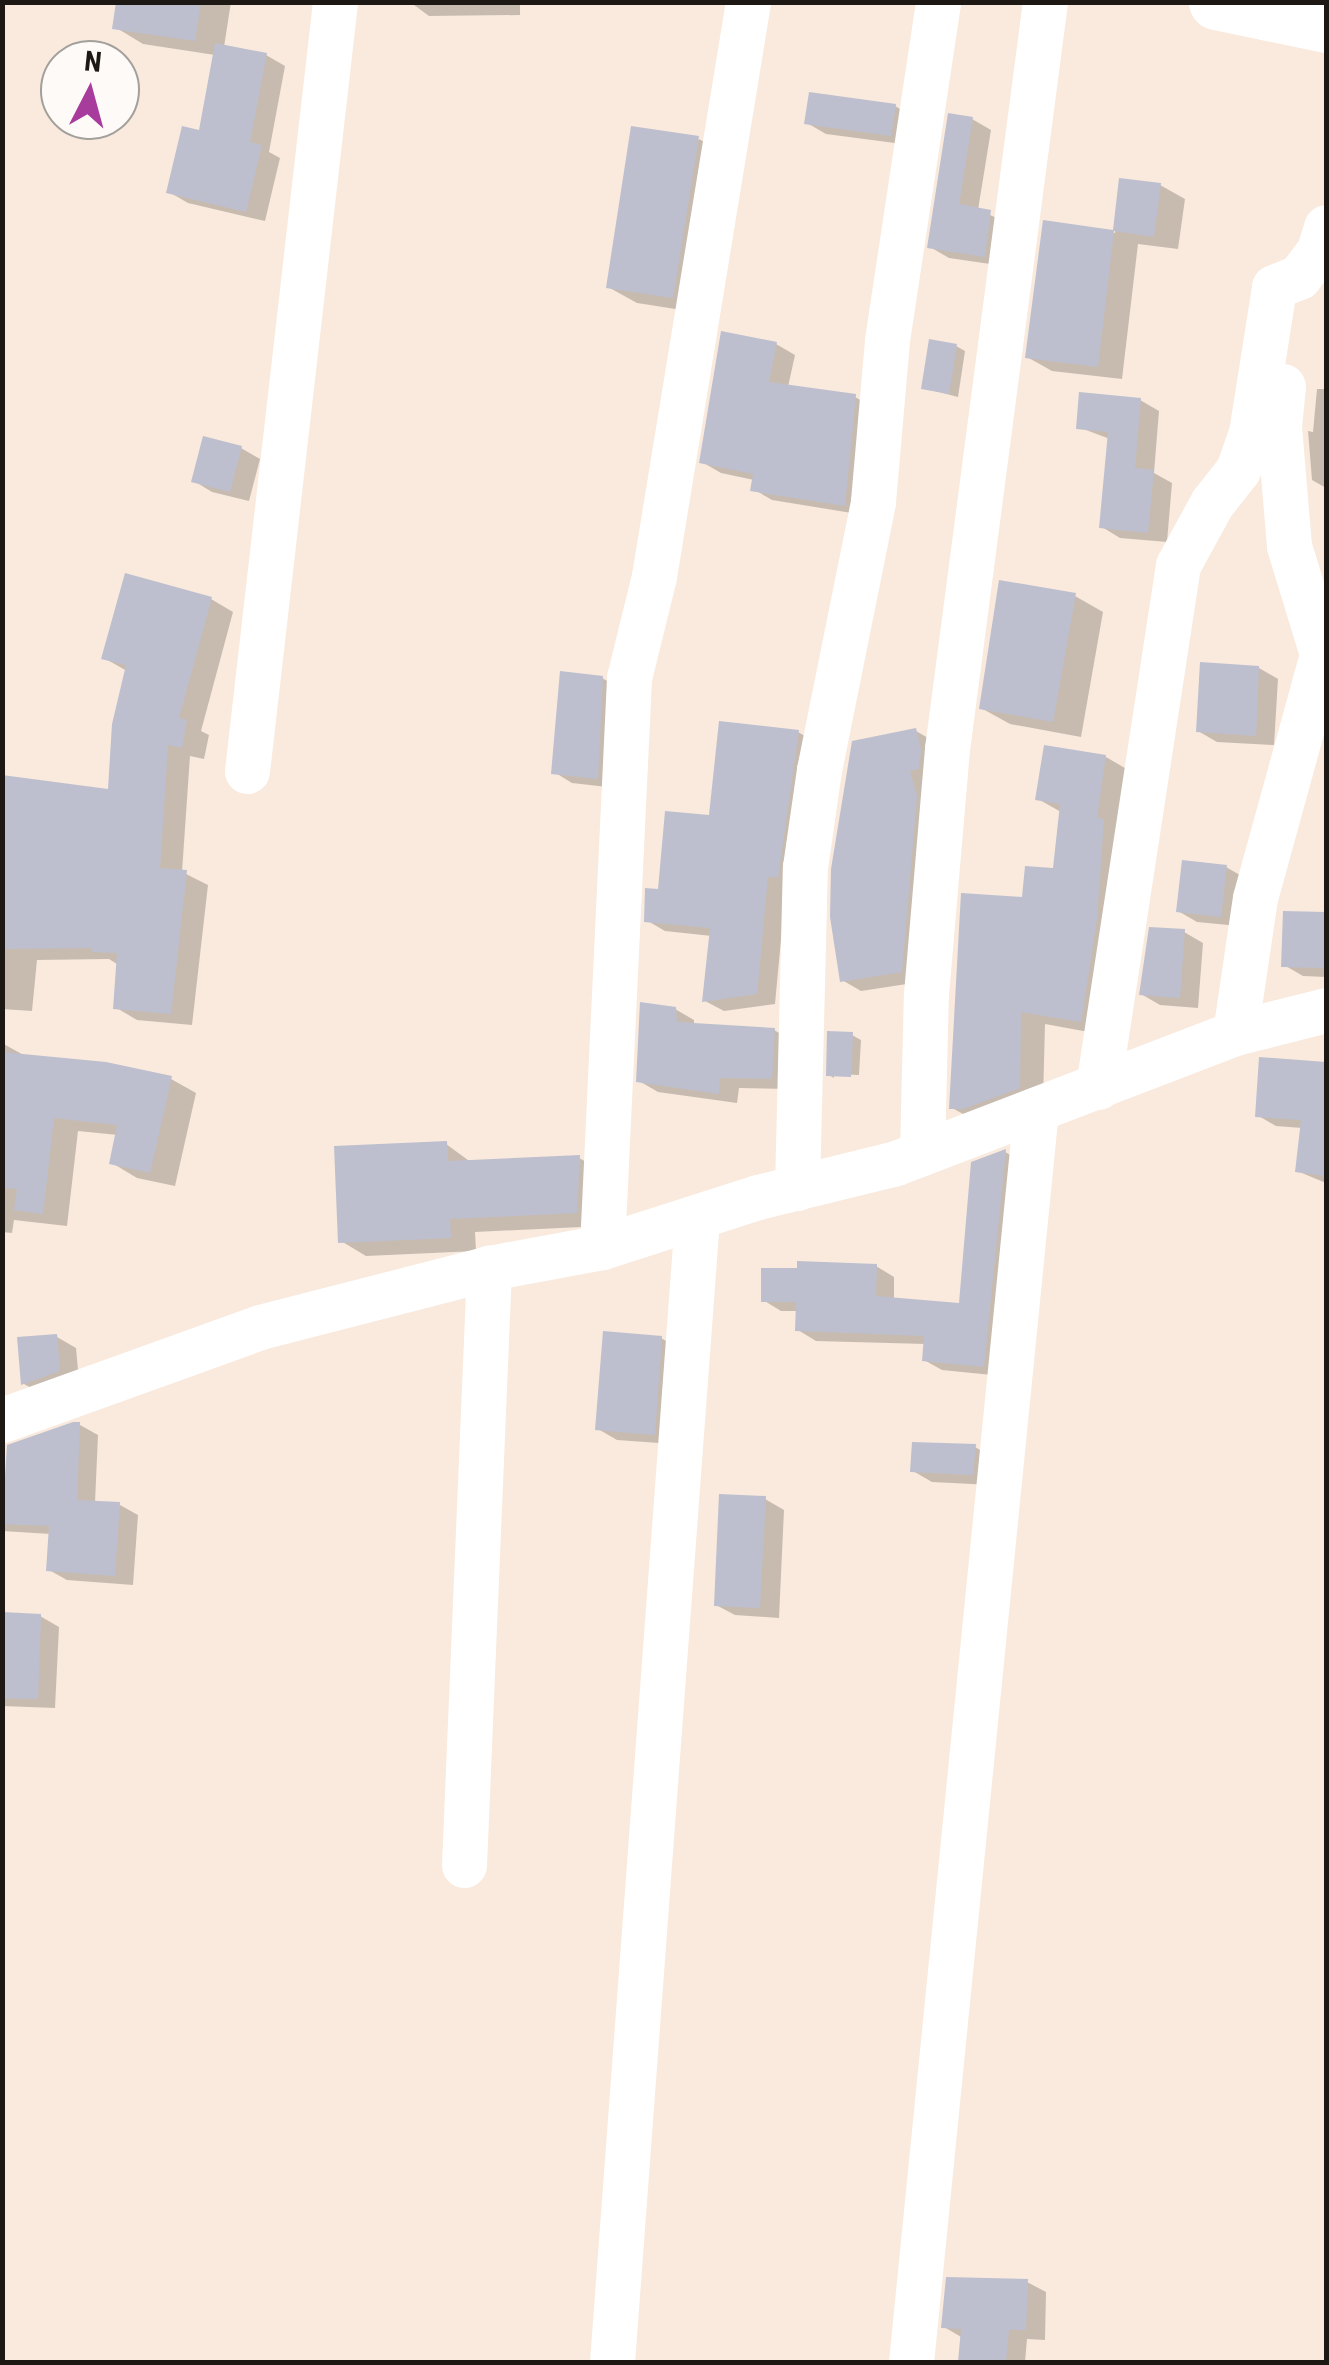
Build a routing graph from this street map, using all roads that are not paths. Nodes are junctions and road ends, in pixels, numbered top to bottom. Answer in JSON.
{"nodes":[{"id":1,"x":335,"y":2,"type":"edge"},
{"id":2,"x":748,"y":2,"type":"edge"},
{"id":3,"x":938,"y":2,"type":"edge"},
{"id":4,"x":1045,"y":2,"type":"edge"},
{"id":5,"x":1216,"y":2,"type":"edge"},
{"id":6,"x":1326,"y":24,"type":"edge"},
{"id":7,"x":1326,"y":227,"type":"edge"},
{"id":8,"x":1299,"y":277,"type":"junction"},
{"id":9,"x":247,"y":772,"type":"dead end"},
{"id":10,"x":1326,"y":1010,"type":"edge"},
{"id":11,"x":1235,"y":1033,"type":"junction"},
{"id":12,"x":1098,"y":1087,"type":"junction"},
{"id":13,"x":1036,"y":1109,"type":"junction"},
{"id":14,"x":922,"y":1153,"type":"junction"},
{"id":15,"x":798,"y":1188,"type":"junction"},
{"id":16,"x":697,"y":1217,"type":"junction"},
{"id":17,"x":602,"y":1247,"type":"junction"},
{"id":18,"x":489,"y":1268,"type":"junction"},
{"id":19,"x":2,"y":1420,"type":"edge"},
{"id":20,"x":464,"y":1865,"type":"dead end"},
{"id":21,"x":612,"y":2362,"type":"edge"},
{"id":22,"x":911,"y":2362,"type":"edge"}],
"edges":[{"from":1,"to":9,"type":"street"},
{"from":2,"to":17,"type":"street"},
{"from":3,"to":15,"type":"street"},
{"from":4,"to":14,"type":"street"},
{"from":5,"to":6,"type":"highway"},
{"from":7,"to":8,"type":"street"},
{"from":8,"to":11,"type":"street"},
{"from":8,"to":12,"type":"street"},
{"from":10,"to":11,"type":"street"},
{"from":11,"to":12,"type":"street"},
{"from":12,"to":13,"type":"street"},
{"from":13,"to":14,"type":"street"},
{"from":13,"to":22,"type":"street"},
{"from":14,"to":15,"type":"street"},
{"from":15,"to":16,"type":"street"},
{"from":16,"to":17,"type":"street"},
{"from":16,"to":21,"type":"street"},
{"from":17,"to":18,"type":"street"},
{"from":18,"to":19,"type":"street"},
{"from":18,"to":20,"type":"street"}]}
